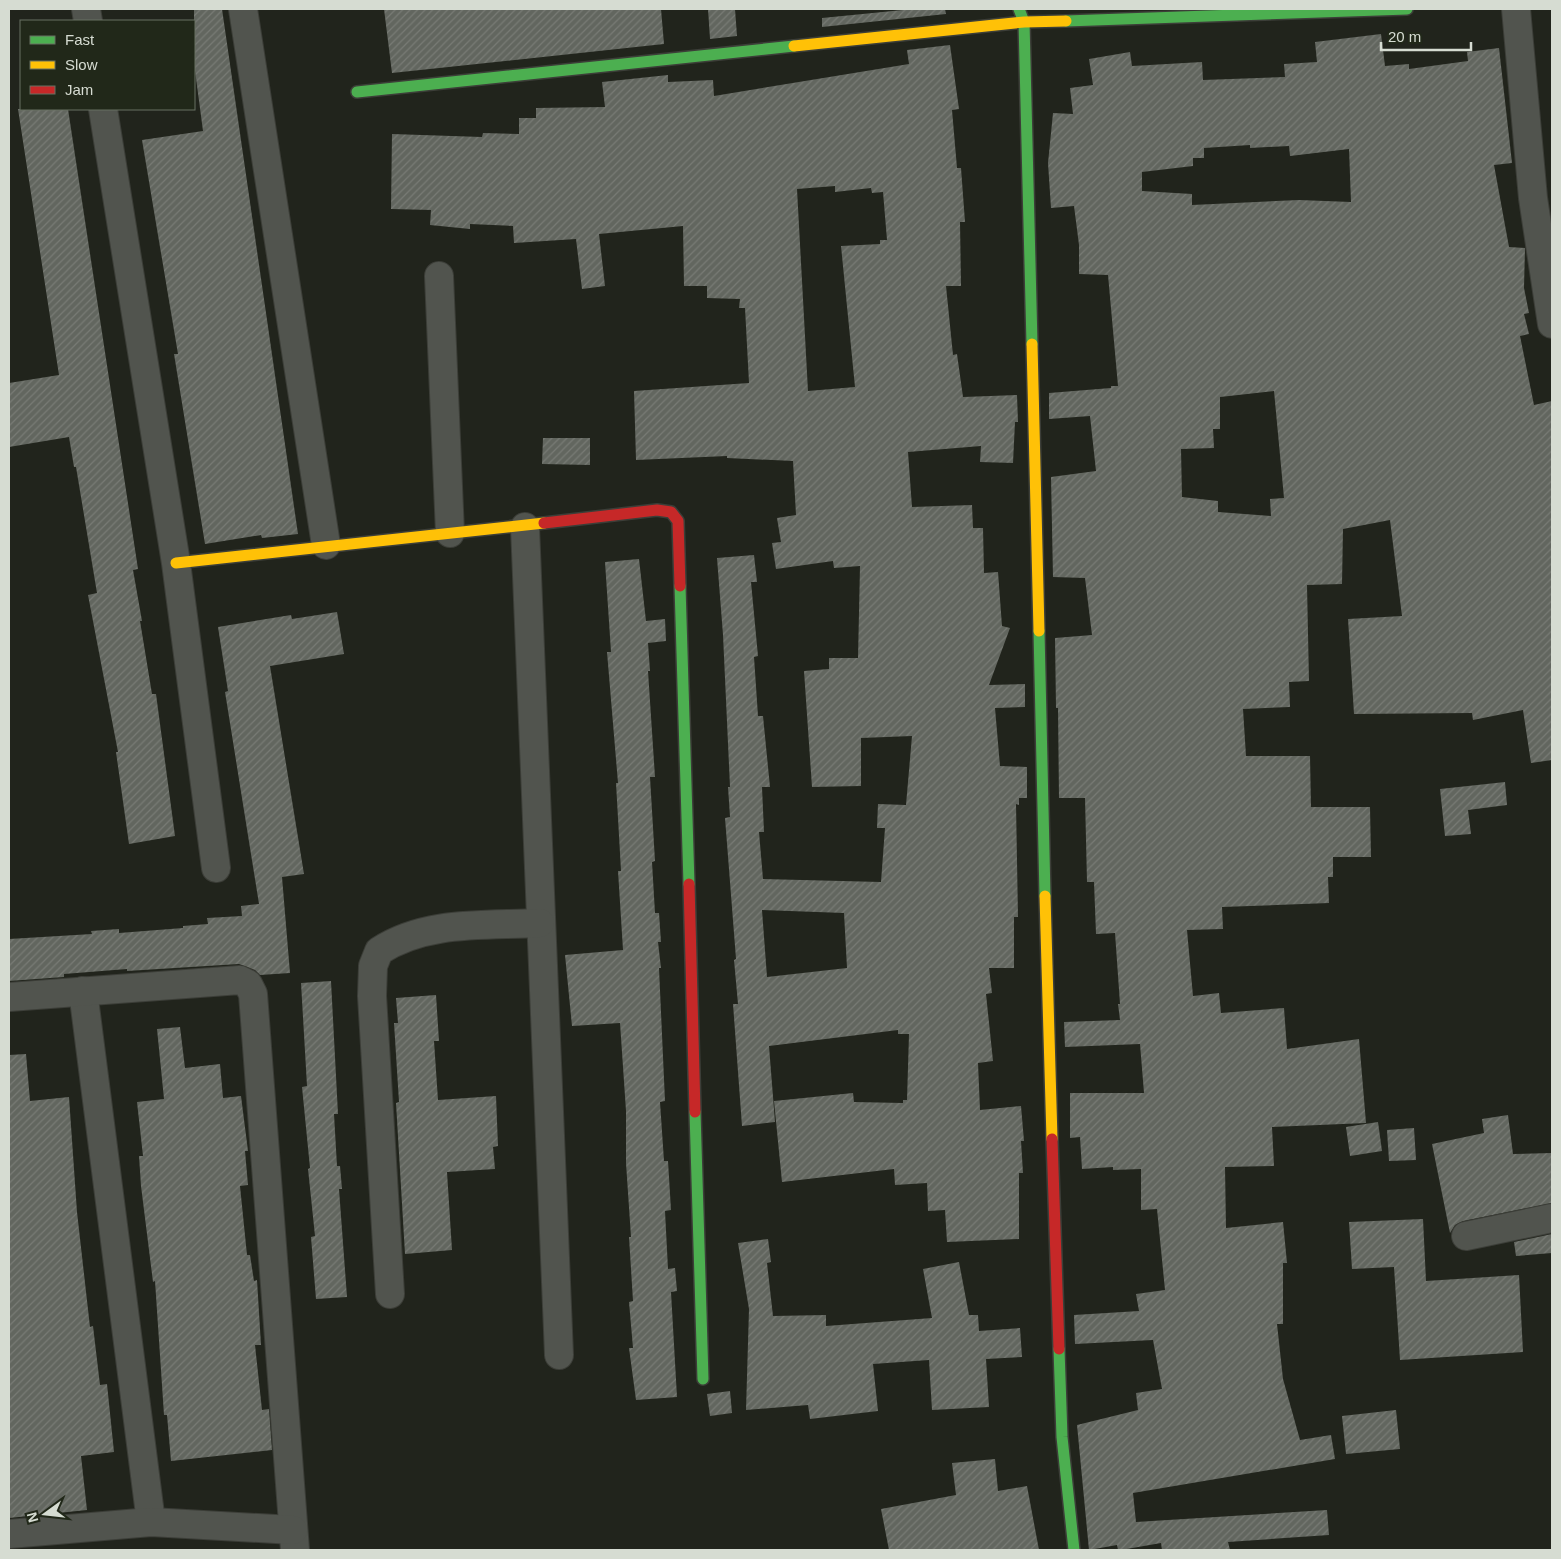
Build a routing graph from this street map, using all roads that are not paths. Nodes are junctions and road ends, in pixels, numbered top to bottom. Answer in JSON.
{"nodes":[{"id":1,"x":243,"y":9,"type":"edge"},
{"id":2,"x":1020,"y":9,"type":"edge"},
{"id":3,"x":1407,"y":9,"type":"edge"},
{"id":4,"x":1516,"y":9,"type":"edge"},
{"id":5,"x":1024,"y":22,"type":"junction"},
{"id":6,"x":357,"y":92,"type":"dead end"},
{"id":7,"x":103,"y":110,"type":"edge"},
{"id":8,"x":439,"y":276,"type":"dead end"},
{"id":9,"x":1552,"y":324,"type":"edge"},
{"id":10,"x":525,"y":527,"type":"junction"},
{"id":11,"x":450,"y":532,"type":"junction"},
{"id":12,"x":326,"y":545,"type":"junction"},
{"id":13,"x":176,"y":563,"type":"junction"},
{"id":14,"x":216,"y":868,"type":"dead end"},
{"id":15,"x":540,"y":923,"type":"junction"},
{"id":16,"x":83,"y":991,"type":"junction"},
{"id":17,"x":9,"y":997,"type":"edge"},
{"id":18,"x":1552,"y":1218,"type":"edge"},
{"id":19,"x":1466,"y":1236,"type":"dead end"},
{"id":20,"x":390,"y":1294,"type":"dead end"},
{"id":21,"x":559,"y":1355,"type":"dead end"},
{"id":22,"x":703,"y":1379,"type":"dead end"},
{"id":23,"x":151,"y":1522,"type":"junction"},
{"id":24,"x":9,"y":1534,"type":"edge"},
{"id":25,"x":294,"y":1540,"type":"edge"},
{"id":26,"x":1074,"y":1550,"type":"edge"}],
"edges":[{"from":1,"to":12,"type":"street"},
{"from":2,"to":5,"type":"street"},
{"from":3,"to":5,"type":"street"},
{"from":4,"to":9,"type":"street"},
{"from":5,"to":6,"type":"street"},
{"from":5,"to":26,"type":"street"},
{"from":7,"to":13,"type":"street"},
{"from":8,"to":11,"type":"street"},
{"from":10,"to":11,"type":"street"},
{"from":10,"to":15,"type":"street"},
{"from":10,"to":22,"type":"street"},
{"from":11,"to":12,"type":"street"},
{"from":12,"to":13,"type":"street"},
{"from":13,"to":14,"type":"street"},
{"from":15,"to":20,"type":"street"},
{"from":15,"to":21,"type":"street"},
{"from":16,"to":17,"type":"street"},
{"from":16,"to":23,"type":"street"},
{"from":16,"to":25,"type":"street"},
{"from":18,"to":19,"type":"street"},
{"from":23,"to":24,"type":"street"},
{"from":23,"to":25,"type":"street"}]}
